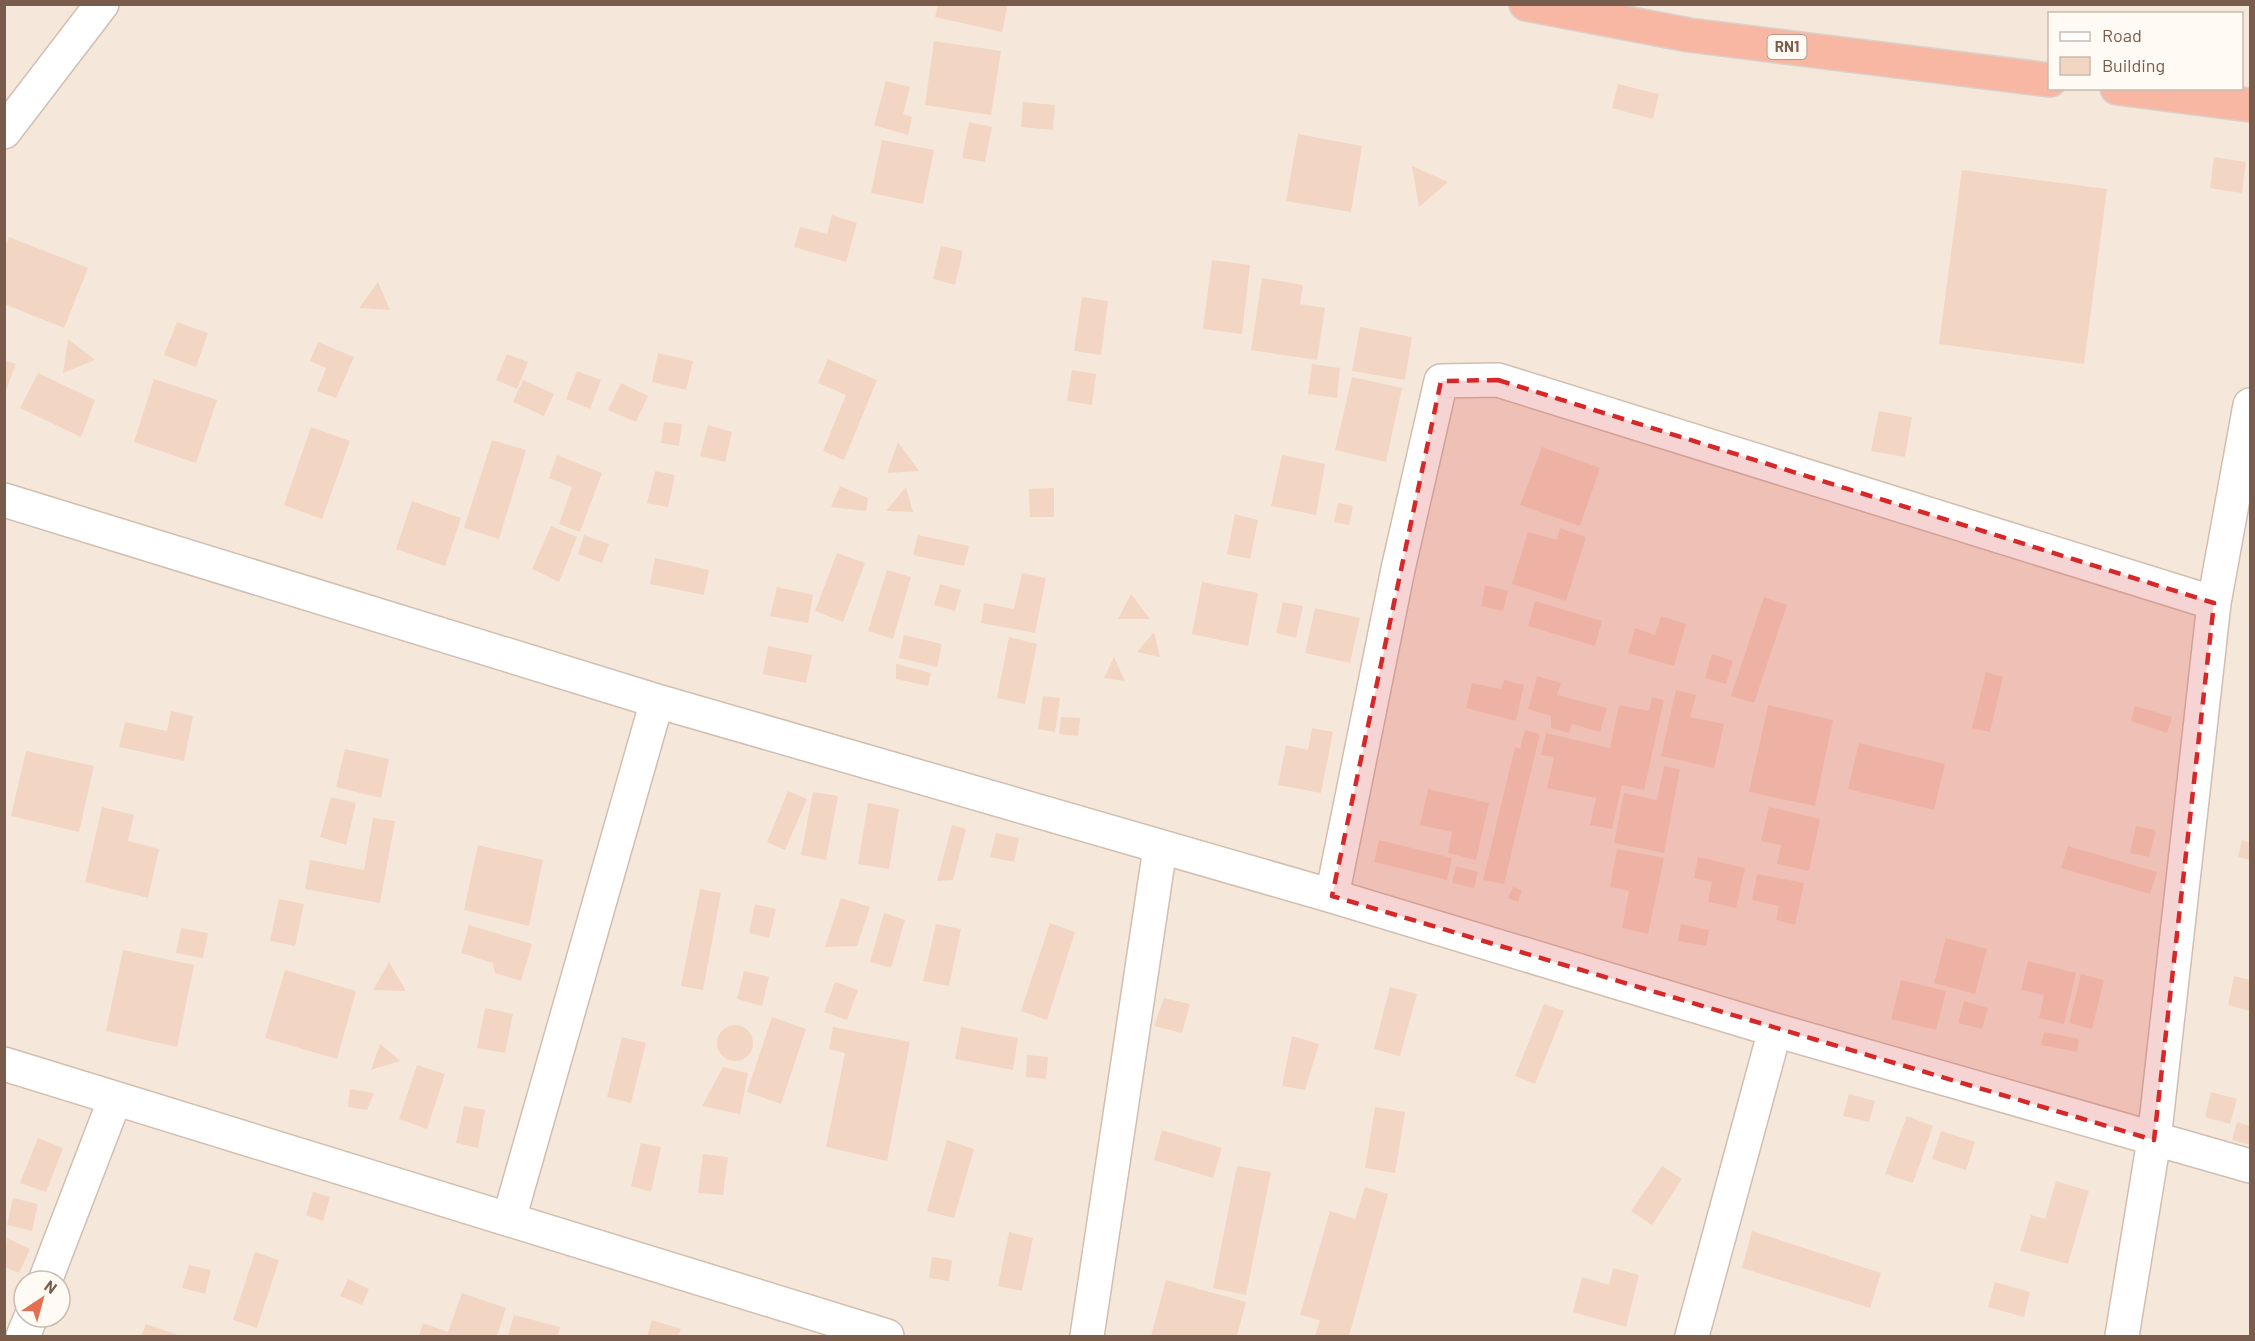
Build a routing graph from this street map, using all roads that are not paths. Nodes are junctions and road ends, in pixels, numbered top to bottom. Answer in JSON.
{"nodes":[{"id":1,"x":102,"y":4,"type":"edge"},
{"id":2,"x":1526,"y":4,"type":"edge"},
{"id":3,"x":2048,"y":80,"type":"edge"},
{"id":4,"x":2133,"y":90,"type":"edge"},
{"id":5,"x":2250,"y":105,"type":"edge"},
{"id":6,"x":4,"y":132,"type":"edge"},
{"id":7,"x":2250,"y":405,"type":"edge"},
{"id":8,"x":4,"y":500,"type":"edge"},
{"id":9,"x":2214,"y":603,"type":"junction"},
{"id":10,"x":657,"y":701,"type":"junction"},
{"id":11,"x":1160,"y":848,"type":"junction"},
{"id":12,"x":1332,"y":896,"type":"junction"},
{"id":13,"x":1774,"y":1030,"type":"junction"},
{"id":14,"x":4,"y":1064,"type":"edge"},
{"id":15,"x":115,"y":1099,"type":"junction"},
{"id":16,"x":2154,"y":1140,"type":"junction"},
{"id":17,"x":2250,"y":1166,"type":"edge"},
{"id":18,"x":509,"y":1219,"type":"junction"},
{"id":19,"x":50,"y":1269,"type":"edge"},
{"id":20,"x":887,"y":1336,"type":"edge"},
{"id":21,"x":1088,"y":1336,"type":"edge"},
{"id":22,"x":1692,"y":1336,"type":"edge"},
{"id":23,"x":2122,"y":1336,"type":"edge"}],
"edges":[{"from":1,"to":6,"type":"street"},
{"from":2,"to":3,"type":"highway","number":"RN1"},
{"from":4,"to":5,"type":"highway"},
{"from":7,"to":9,"type":"street"},
{"from":8,"to":10,"type":"street"},
{"from":9,"to":12,"type":"street"},
{"from":9,"to":16,"type":"street"},
{"from":10,"to":11,"type":"street"},
{"from":10,"to":18,"type":"street"},
{"from":11,"to":12,"type":"street"},
{"from":11,"to":21,"type":"street"},
{"from":12,"to":13,"type":"street"},
{"from":13,"to":16,"type":"street"},
{"from":13,"to":22,"type":"street"},
{"from":14,"to":15,"type":"street"},
{"from":15,"to":18,"type":"street"},
{"from":15,"to":19,"type":"street"},
{"from":16,"to":17,"type":"street"},
{"from":16,"to":23,"type":"street"},
{"from":18,"to":20,"type":"street"}]}
